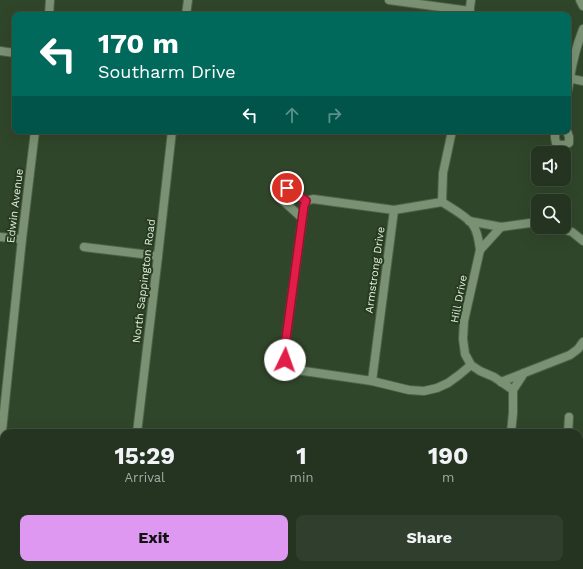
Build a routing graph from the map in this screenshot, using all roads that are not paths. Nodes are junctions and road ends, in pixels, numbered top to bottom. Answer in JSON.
{"nodes":[{"id":1,"x":50,"y":0,"type":"edge"},
{"id":2,"x":188,"y":0,"type":"edge"},
{"id":3,"x":389,"y":0,"type":"edge"},
{"id":4,"x":471,"y":0,"type":"edge"},
{"id":5,"x":48,"y":12,"type":"edge"},
{"id":6,"x":186,"y":12,"type":"edge"},
{"id":7,"x":464,"y":12,"type":"edge"},
{"id":8,"x":470,"y":12,"type":"edge"},
{"id":9,"x":583,"y":29,"type":"edge"},
{"id":10,"x":0,"y":51,"type":"edge"},
{"id":11,"x":12,"y":53,"type":"edge"},
{"id":12,"x":571,"y":70,"type":"edge"},
{"id":13,"x":571,"y":78,"type":"edge"},
{"id":14,"x":583,"y":81,"type":"edge"},
{"id":15,"x":35,"y":134,"type":"edge"},
{"id":16,"x":172,"y":134,"type":"edge"},
{"id":17,"x":451,"y":134,"type":"edge"},
{"id":18,"x":555,"y":134,"type":"edge"},
{"id":19,"x":568,"y":134,"type":"edge"},
{"id":20,"x":306,"y":201,"type":"junction"},
{"id":21,"x":442,"y":202,"type":"junction"},
{"id":22,"x":394,"y":210,"type":"junction"},
{"id":23,"x":302,"y":218,"type":"junction"},
{"id":24,"x":469,"y":221,"type":"junction"},
{"id":25,"x":531,"y":223,"type":"edge"},
{"id":26,"x":501,"y":227,"type":"junction"},
{"id":27,"x":571,"y":232,"type":"edge"},
{"id":28,"x":0,"y":237,"type":"edge"},
{"id":29,"x":581,"y":237,"type":"edge"},
{"id":30,"x":22,"y":239,"type":"junction"},
{"id":31,"x":84,"y":247,"type":"dead end"},
{"id":32,"x":480,"y":250,"type":"junction"},
{"id":33,"x":158,"y":256,"type":"junction"},
{"id":34,"x":583,"y":342,"type":"edge"},
{"id":35,"x":471,"y":365,"type":"junction"},
{"id":36,"x":524,"y":373,"type":"junction"},
{"id":37,"x":372,"y":381,"type":"junction"},
{"id":38,"x":501,"y":382,"type":"junction"},
{"id":39,"x":513,"y":390,"type":"junction"},
{"id":40,"x":570,"y":417,"type":"dead end"},
{"id":41,"x":2,"y":429,"type":"edge"},
{"id":42,"x":137,"y":429,"type":"edge"},
{"id":43,"x":511,"y":429,"type":"edge"},
{"id":44,"x":568,"y":429,"type":"edge"}],
"edges":[{"from":1,"to":5,"type":"street"},
{"from":2,"to":6,"type":"street"},
{"from":3,"to":7,"type":"street"},
{"from":4,"to":8,"type":"street"},
{"from":9,"to":12,"type":"street"},
{"from":10,"to":11,"type":"street"},
{"from":13,"to":14,"type":"street"},
{"from":15,"to":30,"type":"street","name":"Edwin Avenue"},
{"from":16,"to":33,"type":"street","name":"North Sappington Road"},
{"from":17,"to":21,"type":"street"},
{"from":18,"to":19,"type":"street"},
{"from":20,"to":22,"type":"street"},
{"from":20,"to":23,"type":"street"},
{"from":20,"to":23,"type":"street"},
{"from":21,"to":22,"type":"street"},
{"from":21,"to":24,"type":"street","name":"Hill Drive"},
{"from":22,"to":37,"type":"street","name":"Armstrong Drive"},
{"from":23,"to":37,"type":"street"},
{"from":24,"to":26,"type":"street","name":"Hill Drive"},
{"from":24,"to":32,"type":"street","name":"Hill Drive"},
{"from":25,"to":26,"type":"street","name":"Hill Drive"},
{"from":26,"to":32,"type":"street","name":"Hill Drive"},
{"from":27,"to":29,"type":"street"},
{"from":28,"to":30,"type":"street"},
{"from":30,"to":41,"type":"street","name":"Edwin Avenue"},
{"from":31,"to":33,"type":"street"},
{"from":32,"to":35,"type":"street","name":"Hill Drive"},
{"from":33,"to":42,"type":"street","name":"North Sappington Road"},
{"from":34,"to":36,"type":"street"},
{"from":35,"to":37,"type":"street"},
{"from":35,"to":38,"type":"street"},
{"from":36,"to":38,"type":"street"},
{"from":36,"to":39,"type":"street"},
{"from":38,"to":39,"type":"street"},
{"from":39,"to":43,"type":"street"},
{"from":40,"to":44,"type":"street"}]}
